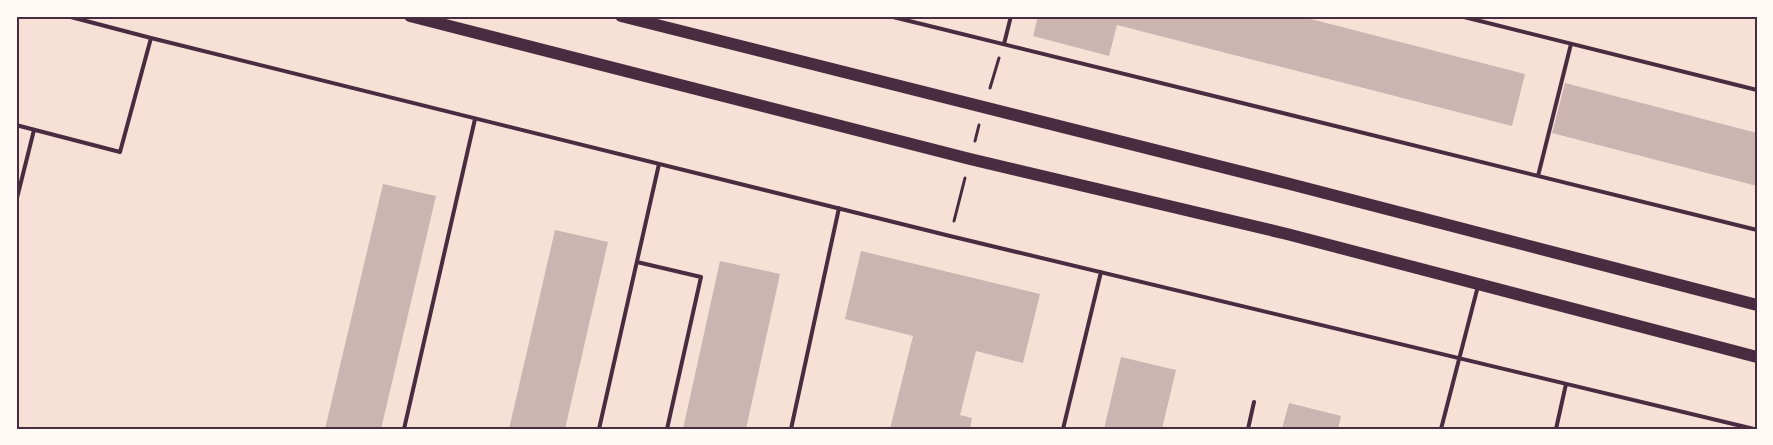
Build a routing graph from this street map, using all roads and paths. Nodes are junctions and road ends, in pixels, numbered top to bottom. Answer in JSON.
{"nodes":[{"id":1,"x":67,"y":16,"type":"edge"},
{"id":2,"x":621,"y":16,"type":"edge"},
{"id":3,"x":890,"y":16,"type":"edge"},
{"id":4,"x":1011,"y":16,"type":"edge"},
{"id":5,"x":1460,"y":16,"type":"edge"},
{"id":6,"x":415,"y":17,"type":"edge"},
{"id":7,"x":151,"y":38,"type":"junction"},
{"id":8,"x":1004,"y":44,"type":"junction"},
{"id":9,"x":1571,"y":44,"type":"junction"},
{"id":10,"x":1757,"y":90,"type":"edge"},
{"id":11,"x":475,"y":119,"type":"junction"},
{"id":12,"x":16,"y":125,"type":"edge"},
{"id":13,"x":34,"y":130,"type":"junction"},
{"id":14,"x":659,"y":164,"type":"junction"},
{"id":15,"x":1538,"y":176,"type":"junction"},
{"id":16,"x":16,"y":202,"type":"edge"},
{"id":17,"x":839,"y":208,"type":"junction"},
{"id":18,"x":1757,"y":230,"type":"edge"},
{"id":19,"x":637,"y":262,"type":"junction"},
{"id":20,"x":1101,"y":272,"type":"junction"},
{"id":21,"x":1479,"y":284,"type":"junction"},
{"id":22,"x":1757,"y":305,"type":"edge"},
{"id":23,"x":1757,"y":357,"type":"edge"},
{"id":24,"x":1459,"y":358,"type":"junction"},
{"id":25,"x":1566,"y":384,"type":"junction"},
{"id":26,"x":1254,"y":402,"type":"dead end"},
{"id":27,"x":404,"y":429,"type":"edge"},
{"id":28,"x":599,"y":429,"type":"edge"},
{"id":29,"x":667,"y":429,"type":"edge"},
{"id":30,"x":791,"y":429,"type":"edge"},
{"id":31,"x":1063,"y":429,"type":"edge"},
{"id":32,"x":1248,"y":429,"type":"edge"},
{"id":33,"x":1441,"y":429,"type":"edge"},
{"id":34,"x":1556,"y":429,"type":"edge"},
{"id":35,"x":1754,"y":429,"type":"edge"}],
"edges":[{"from":1,"to":7,"type":"lane"},
{"from":2,"to":22,"type":"main road"},
{"from":3,"to":8,"type":"lane"},
{"from":4,"to":8,"type":"lane"},
{"from":5,"to":9,"type":"lane"},
{"from":6,"to":21,"type":"main road"},
{"from":7,"to":11,"type":"lane"},
{"from":7,"to":13,"type":"lane"},
{"from":8,"to":15,"type":"lane"},
{"from":9,"to":10,"type":"lane"},
{"from":9,"to":15,"type":"lane"},
{"from":11,"to":14,"type":"lane"},
{"from":11,"to":27,"type":"lane"},
{"from":12,"to":13,"type":"lane"},
{"from":13,"to":16,"type":"lane"},
{"from":14,"to":17,"type":"lane"},
{"from":14,"to":19,"type":"lane"},
{"from":15,"to":18,"type":"lane"},
{"from":17,"to":20,"type":"lane"},
{"from":17,"to":30,"type":"lane"},
{"from":19,"to":28,"type":"lane"},
{"from":19,"to":29,"type":"lane"},
{"from":20,"to":24,"type":"lane"},
{"from":20,"to":31,"type":"lane"},
{"from":21,"to":23,"type":"main road"},
{"from":21,"to":24,"type":"lane"},
{"from":24,"to":25,"type":"lane"},
{"from":24,"to":33,"type":"lane"},
{"from":25,"to":34,"type":"lane"},
{"from":25,"to":35,"type":"lane"},
{"from":26,"to":32,"type":"lane"}]}
